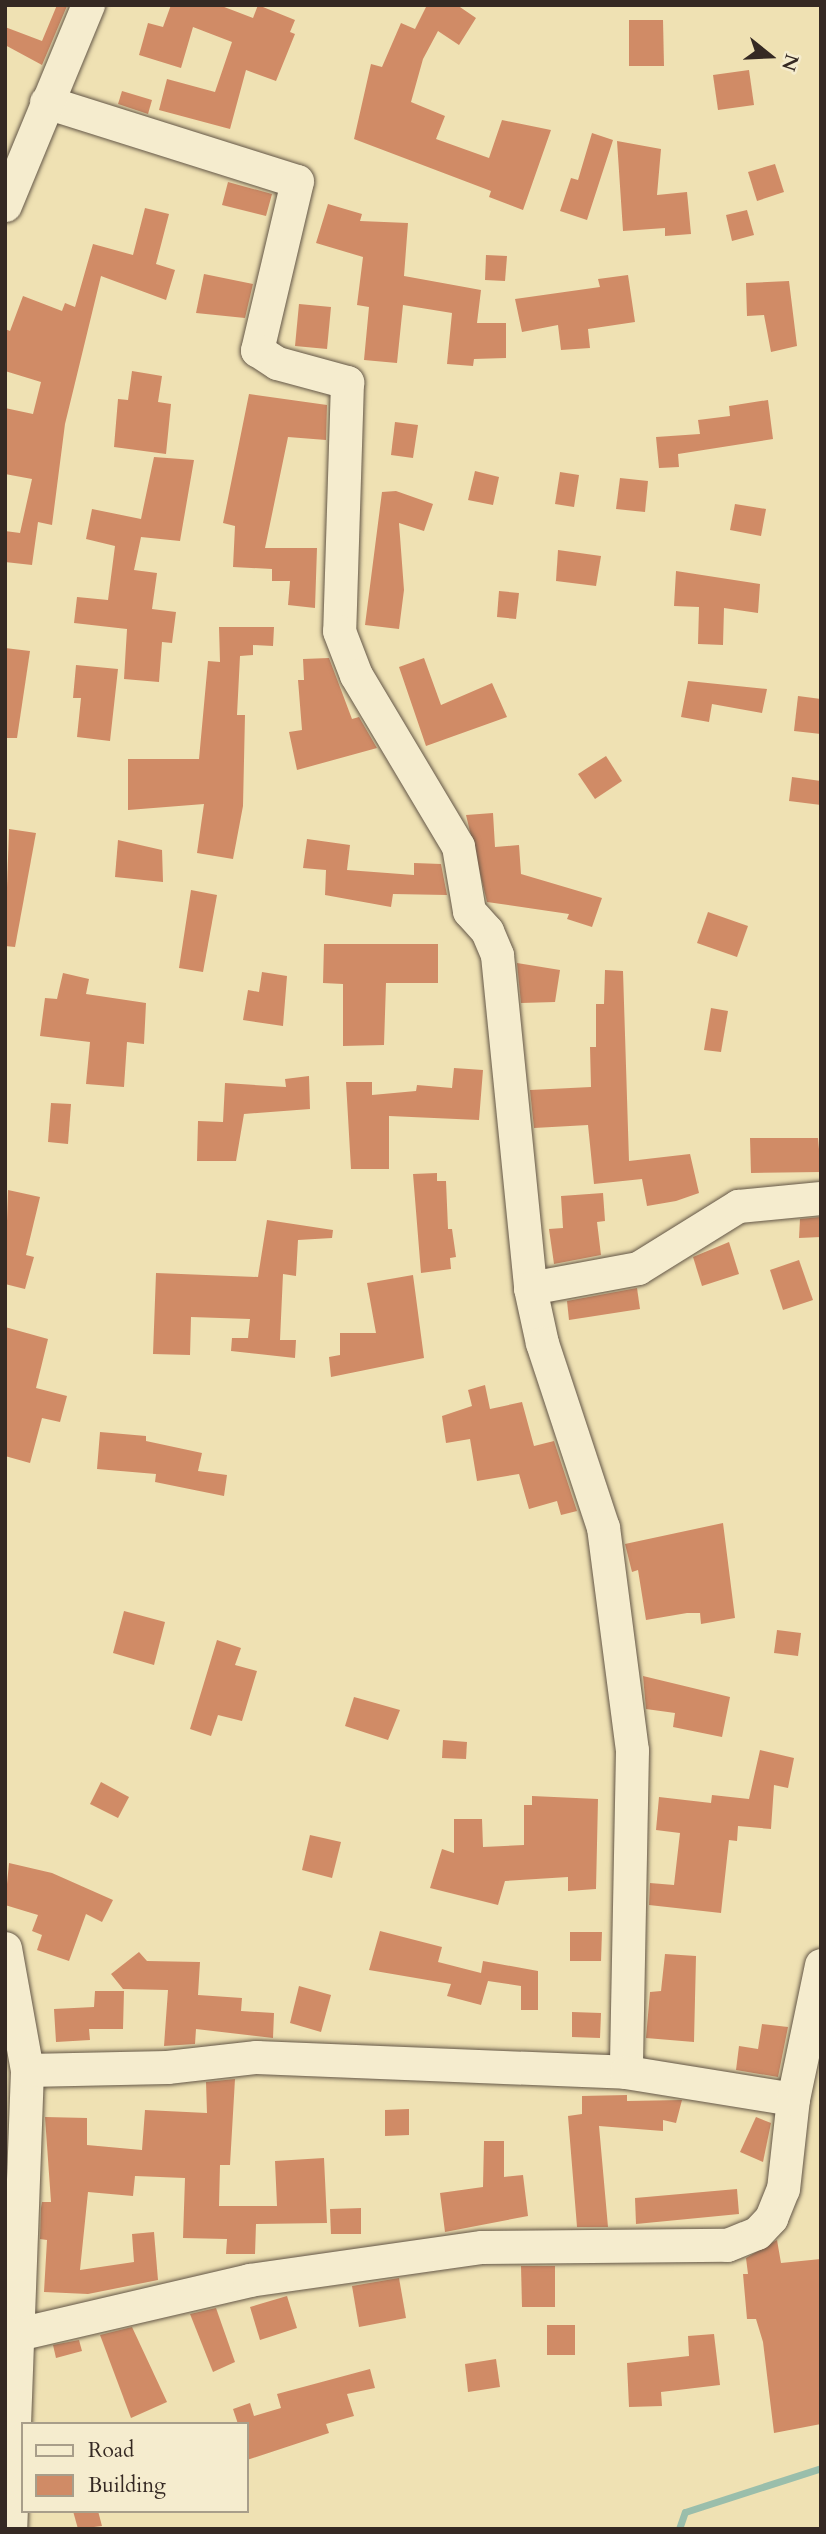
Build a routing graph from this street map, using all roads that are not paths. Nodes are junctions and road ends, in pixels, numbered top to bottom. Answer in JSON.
{"nodes":[{"id":1,"x":89,"y":5,"type":"edge"},
{"id":2,"x":46,"y":102,"type":"junction"},
{"id":3,"x":5,"y":205,"type":"edge"},
{"id":4,"x":821,"y":1198,"type":"edge"},
{"id":5,"x":530,"y":1288,"type":"junction"},
{"id":6,"x":5,"y":1948,"type":"edge"},
{"id":7,"x":821,"y":1965,"type":"edge"},
{"id":8,"x":27,"y":2070,"type":"junction"},
{"id":9,"x":626,"y":2072,"type":"junction"},
{"id":10,"x":793,"y":2099,"type":"junction"},
{"id":11,"x":10,"y":2336,"type":"edge"},
{"id":12,"x":10,"y":2529,"type":"edge"}],
"edges":[{"from":1,"to":2,"type":"street"},
{"from":2,"to":3,"type":"street"},
{"from":2,"to":5,"type":"street"},
{"from":4,"to":5,"type":"street"},
{"from":5,"to":9,"type":"street"},
{"from":6,"to":8,"type":"street"},
{"from":7,"to":10,"type":"street"},
{"from":8,"to":9,"type":"street"},
{"from":8,"to":11,"type":"street"},
{"from":9,"to":10,"type":"street"},
{"from":10,"to":11,"type":"street"},
{"from":11,"to":12,"type":"street"}]}
